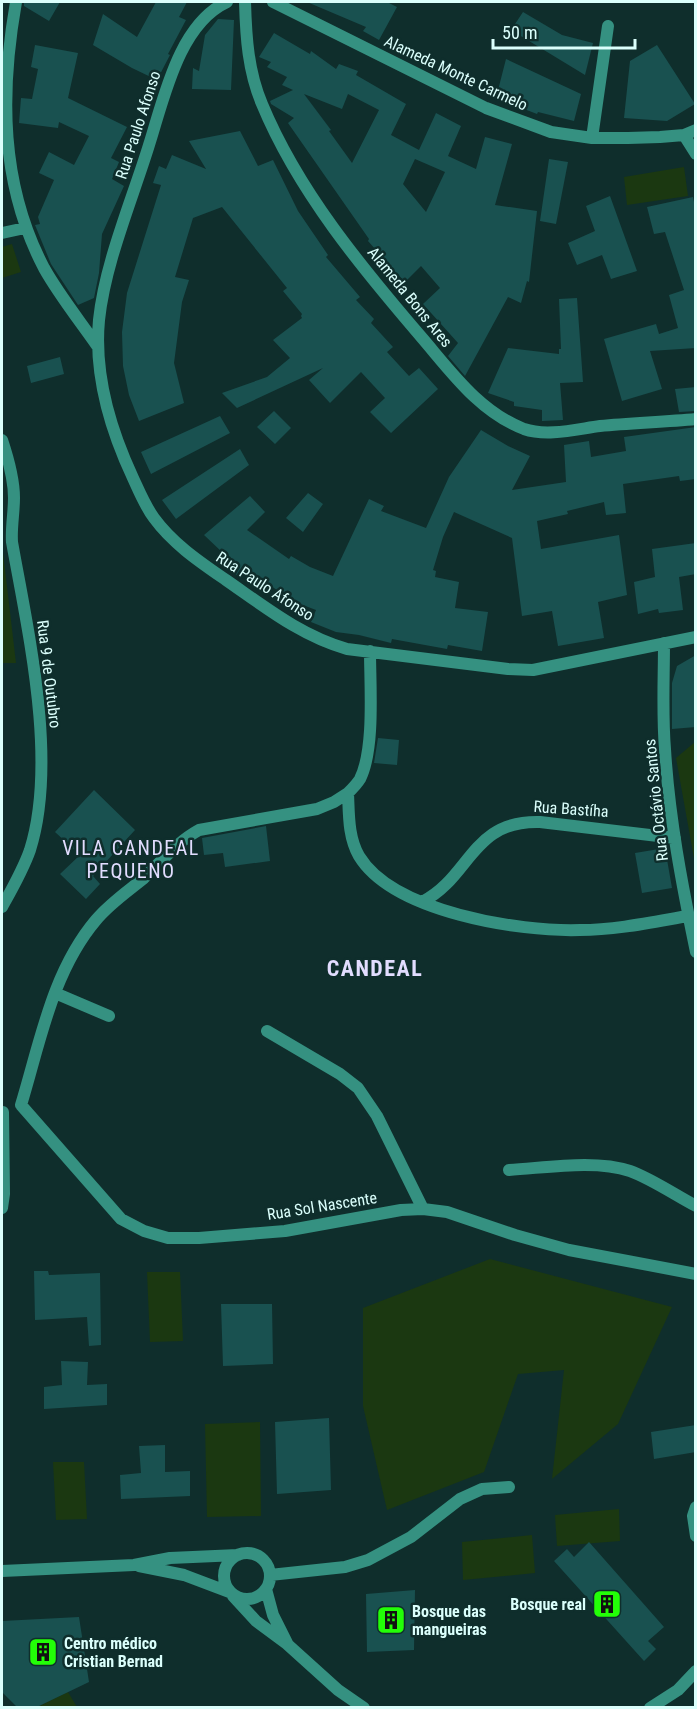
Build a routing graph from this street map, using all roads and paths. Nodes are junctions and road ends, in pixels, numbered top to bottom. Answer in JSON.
{"nodes":[{"id":1,"x":16,"y":2,"type":"edge"},
{"id":2,"x":227,"y":2,"type":"edge"},
{"id":3,"x":245,"y":2,"type":"edge"},
{"id":4,"x":273,"y":2,"type":"edge"},
{"id":5,"x":608,"y":26,"type":"dead end"},
{"id":6,"x":690,"y":132,"type":"edge"},
{"id":7,"x":592,"y":138,"type":"junction"},
{"id":8,"x":696,"y":154,"type":"edge"},
{"id":9,"x":25,"y":228,"type":"junction"},
{"id":10,"x":2,"y":233,"type":"edge"},
{"id":11,"x":98,"y":347,"type":"junction"},
{"id":12,"x":696,"y":419,"type":"edge"},
{"id":13,"x":2,"y":440,"type":"edge"},
{"id":14,"x":696,"y":638,"type":"edge"},
{"id":15,"x":664,"y":644,"type":"junction"},
{"id":16,"x":370,"y":651,"type":"junction"},
{"id":17,"x":348,"y":794,"type":"junction"},
{"id":18,"x":675,"y":838,"type":"junction"},
{"id":19,"x":422,"y":902,"type":"junction"},
{"id":20,"x":2,"y":908,"type":"edge"},
{"id":21,"x":688,"y":916,"type":"junction"},
{"id":22,"x":696,"y":952,"type":"edge"},
{"id":23,"x":55,"y":993,"type":"junction"},
{"id":24,"x":109,"y":1016,"type":"dead end"},
{"id":25,"x":267,"y":1031,"type":"dead end"},
{"id":26,"x":21,"y":1106,"type":"junction"},
{"id":27,"x":2,"y":1112,"type":"edge"},
{"id":28,"x":509,"y":1170,"type":"dead end"},
{"id":29,"x":696,"y":1206,"type":"edge"},
{"id":30,"x":2,"y":1208,"type":"edge"},
{"id":31,"x":423,"y":1209,"type":"junction"},
{"id":32,"x":696,"y":1274,"type":"edge"},
{"id":33,"x":509,"y":1487,"type":"dead end"},
{"id":34,"x":696,"y":1507,"type":"edge"},
{"id":35,"x":696,"y":1536,"type":"edge"},
{"id":36,"x":238,"y":1555,"type":"junction"},
{"id":37,"x":134,"y":1565,"type":"junction"},
{"id":38,"x":2,"y":1571,"type":"edge"},
{"id":39,"x":270,"y":1575,"type":"junction"},
{"id":40,"x":267,"y":1588,"type":"junction"},
{"id":41,"x":231,"y":1594,"type":"junction"},
{"id":42,"x":287,"y":1644,"type":"junction"},
{"id":43,"x":696,"y":1671,"type":"edge"},
{"id":44,"x":364,"y":1707,"type":"edge"},
{"id":45,"x":650,"y":1707,"type":"edge"}],
"edges":[{"from":1,"to":9,"type":"street","name":"Rua Paulo Afonso"},
{"from":2,"to":11,"type":"street","name":"Rua Paulo Afonso"},
{"from":3,"to":12,"type":"street","name":"Alameda Bons Ares"},
{"from":4,"to":7,"type":"street","name":"Alameda Monte Carmelo"},
{"from":5,"to":7,"type":"street"},
{"from":6,"to":7,"type":"street","name":"Alameda Monte Carmelo"},
{"from":6,"to":8,"type":"street","name":"Alameda Monte Carmelo"},
{"from":9,"to":10,"type":"street"},
{"from":9,"to":11,"type":"street","name":"Rua Paulo Afonso"},
{"from":11,"to":16,"type":"street","name":"Rua Paulo Afonso"},
{"from":13,"to":20,"type":"street","name":"Rua 9 de Outubro"},
{"from":14,"to":15,"type":"street","name":"Rua Paulo Afonso"},
{"from":15,"to":16,"type":"street","name":"Rua Paulo Afonso"},
{"from":15,"to":18,"type":"street","name":"Rua Octávio Santos"},
{"from":16,"to":17,"type":"street"},
{"from":17,"to":19,"type":"street"},
{"from":17,"to":23,"type":"street"},
{"from":18,"to":19,"type":"street","name":"Rua Bastíha"},
{"from":18,"to":21,"type":"street","name":"Rua Octávio Santos"},
{"from":19,"to":21,"type":"street"},
{"from":21,"to":22,"type":"street","name":"Rua Octávio Santos"},
{"from":23,"to":24,"type":"street"},
{"from":23,"to":26,"type":"street"},
{"from":25,"to":31,"type":"street"},
{"from":26,"to":27,"type":"street"},
{"from":26,"to":31,"type":"street","name":"Rua Sol Nascente"},
{"from":27,"to":30,"type":"street"},
{"from":28,"to":29,"type":"street"},
{"from":31,"to":32,"type":"street","name":"Rua Sol Nascente"},
{"from":33,"to":39,"type":"street"},
{"from":34,"to":35,"type":"street"},
{"from":36,"to":37,"type":"street"},
{"from":36,"to":39,"type":"street"},
{"from":36,"to":41,"type":"street"},
{"from":37,"to":38,"type":"street"},
{"from":37,"to":41,"type":"street"},
{"from":39,"to":40,"type":"street"},
{"from":40,"to":41,"type":"street"},
{"from":40,"to":42,"type":"street"},
{"from":41,"to":42,"type":"street"},
{"from":42,"to":44,"type":"street"},
{"from":43,"to":45,"type":"street"}]}
